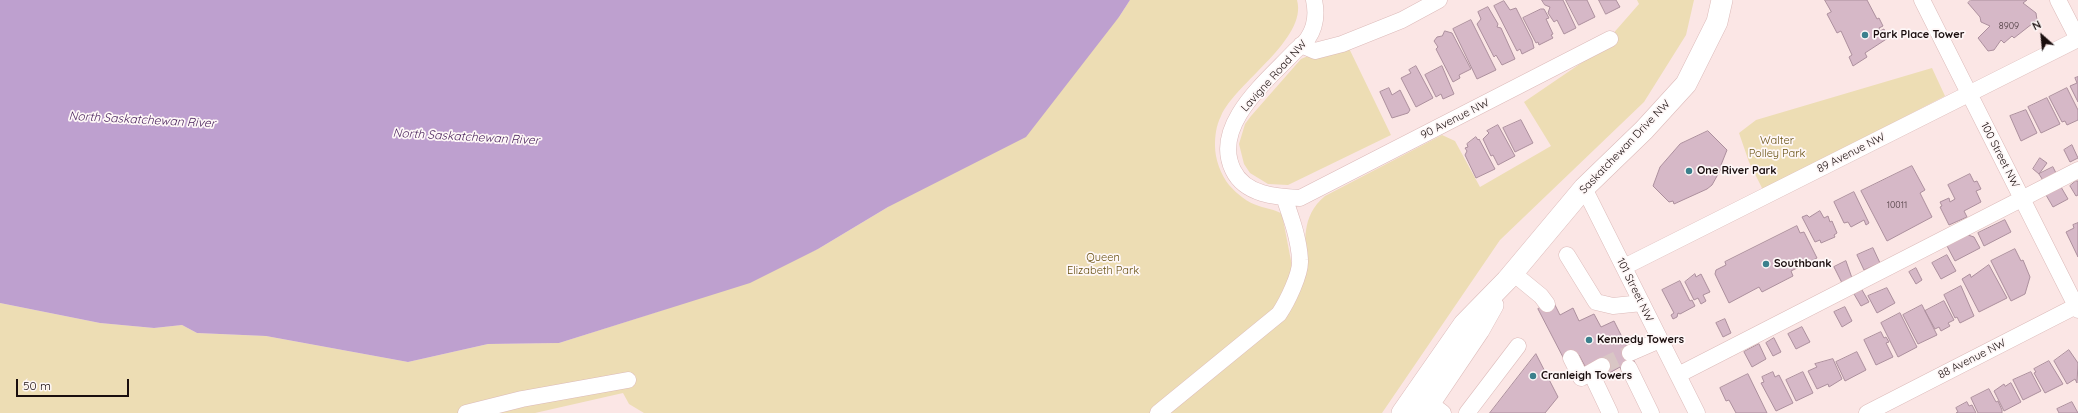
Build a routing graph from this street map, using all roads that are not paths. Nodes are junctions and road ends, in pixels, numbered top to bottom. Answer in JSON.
{"nodes":[{"id":1,"x":1314,"y":0,"type":"edge"},
{"id":2,"x":1439,"y":0,"type":"edge"},
{"id":3,"x":1722,"y":0,"type":"edge"},
{"id":4,"x":1922,"y":0,"type":"edge"},
{"id":5,"x":2058,"y":0,"type":"edge"},
{"id":6,"x":1610,"y":39,"type":"dead end"},
{"id":7,"x":2078,"y":39,"type":"edge"},
{"id":8,"x":1301,"y":45,"type":"junction"},
{"id":9,"x":1969,"y":94,"type":"junction"},
{"id":10,"x":2078,"y":170,"type":"edge"},
{"id":11,"x":1584,"y":188,"type":"junction"},
{"id":12,"x":1292,"y":198,"type":"junction"},
{"id":13,"x":2022,"y":198,"type":"junction"},
{"id":14,"x":1567,"y":255,"type":"dead end"},
{"id":15,"x":1624,"y":267,"type":"junction"},
{"id":16,"x":1510,"y":277,"type":"junction"},
{"id":17,"x":1642,"y":303,"type":"junction"},
{"id":18,"x":1547,"y":304,"type":"dead end"},
{"id":19,"x":2077,"y":307,"type":"edge"},
{"id":20,"x":1660,"y":340,"type":"junction"},
{"id":21,"x":1518,"y":346,"type":"dead end"},
{"id":22,"x":1571,"y":358,"type":"dead end"},
{"id":23,"x":1678,"y":375,"type":"junction"},
{"id":24,"x":628,"y":380,"type":"dead end"},
{"id":25,"x":1432,"y":410,"type":"edge"},
{"id":26,"x":466,"y":413,"type":"edge"},
{"id":27,"x":1158,"y":413,"type":"edge"},
{"id":28,"x":1402,"y":413,"type":"edge"},
{"id":29,"x":1467,"y":413,"type":"edge"},
{"id":30,"x":1610,"y":413,"type":"edge"},
{"id":31,"x":1651,"y":413,"type":"edge"},
{"id":32,"x":1697,"y":413,"type":"edge"},
{"id":33,"x":1867,"y":413,"type":"edge"}],
"edges":[{"from":1,"to":8,"type":"street","name":"Lavigne Road NW"},
{"from":2,"to":8,"type":"street"},
{"from":3,"to":11,"type":"main road","name":"Saskatchewan Drive NW"},
{"from":4,"to":9,"type":"street","name":"100 Street NW"},
{"from":5,"to":7,"type":"street"},
{"from":6,"to":12,"type":"street","name":"90 Avenue NW"},
{"from":7,"to":9,"type":"street","name":"89 Avenue NW"},
{"from":8,"to":12,"type":"street","name":"Lavigne Road NW"},
{"from":9,"to":13,"type":"street","name":"100 Street NW"},
{"from":9,"to":15,"type":"street","name":"89 Avenue NW"},
{"from":10,"to":13,"type":"street"},
{"from":11,"to":15,"type":"street","name":"101 Street NW"},
{"from":11,"to":16,"type":"main road","name":"Saskatchewan Drive NW"},
{"from":12,"to":27,"type":"street"},
{"from":13,"to":19,"type":"street","name":"100 Street NW"},
{"from":13,"to":23,"type":"street"},
{"from":14,"to":17,"type":"street"},
{"from":15,"to":17,"type":"street","name":"101 Street NW"},
{"from":16,"to":18,"type":"street"},
{"from":16,"to":25,"type":"main road","name":"Saskatchewan Drive NW"},
{"from":16,"to":28,"type":"main road","name":"Saskatchewan Drive NW"},
{"from":17,"to":20,"type":"street","name":"101 Street NW"},
{"from":19,"to":33,"type":"street","name":"88 Avenue NW"},
{"from":20,"to":23,"type":"street","name":"101 Street NW"},
{"from":20,"to":31,"type":"street"},
{"from":21,"to":29,"type":"street"},
{"from":22,"to":30,"type":"street"},
{"from":23,"to":32,"type":"street","name":"101 Street NW"},
{"from":24,"to":26,"type":"street"}]}
